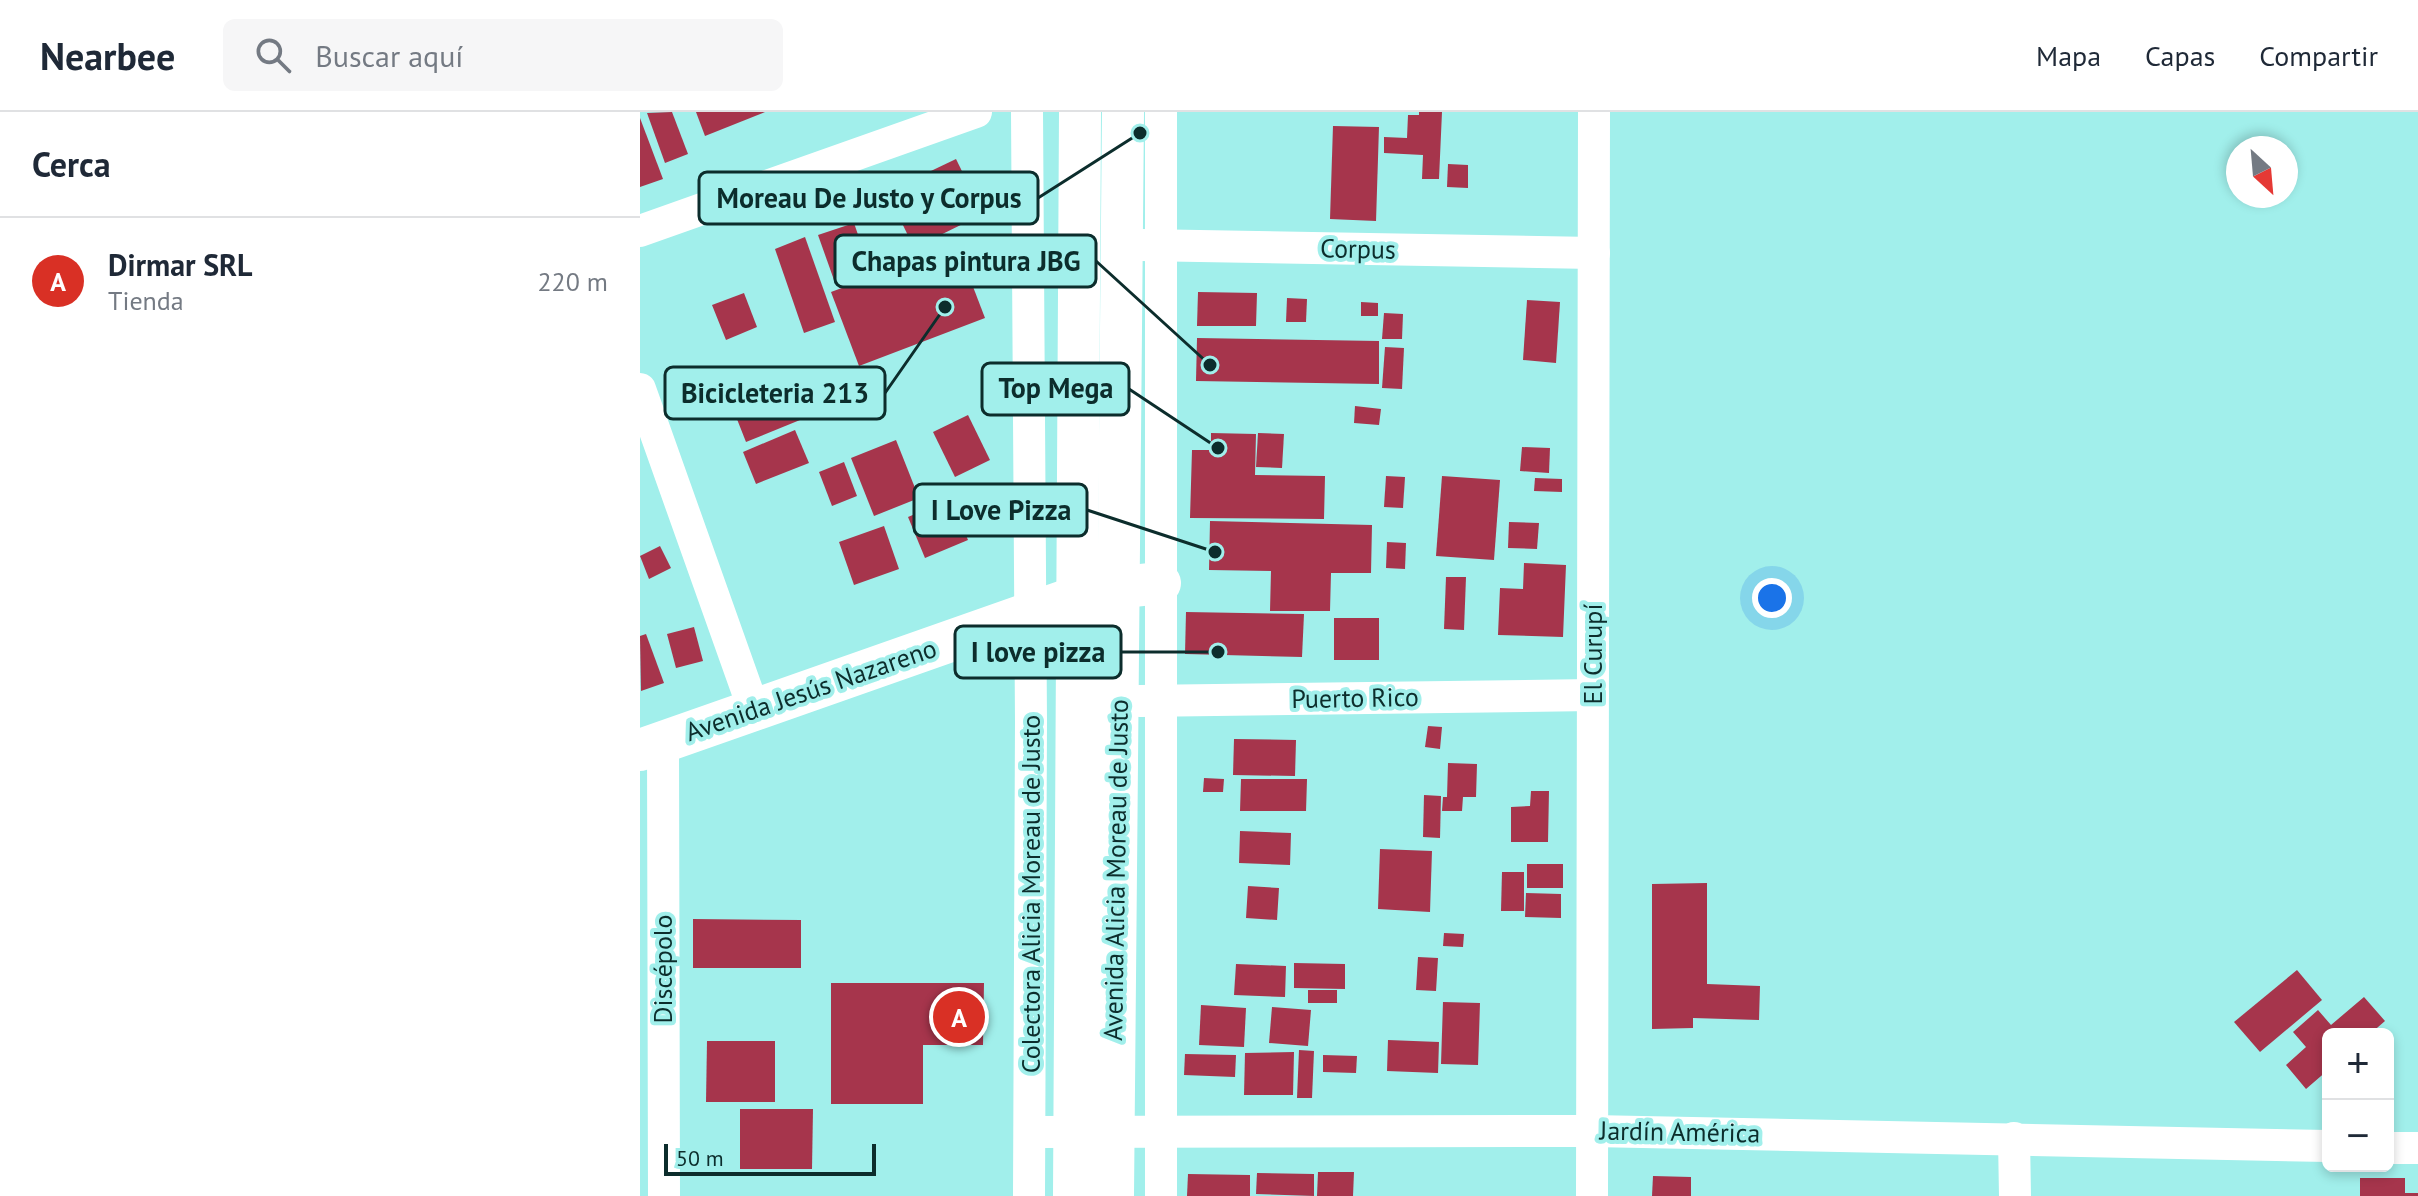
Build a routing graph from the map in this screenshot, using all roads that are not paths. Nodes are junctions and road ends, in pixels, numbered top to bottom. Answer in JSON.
{"nodes":[{"id":1,"x":976,"y":112,"type":"edge"},
{"id":2,"x":1027,"y":112,"type":"edge"},
{"id":3,"x":1080,"y":112,"type":"edge"},
{"id":4,"x":1123,"y":112,"type":"edge"},
{"id":5,"x":1161,"y":112,"type":"edge"},
{"id":6,"x":1594,"y":112,"type":"edge"},
{"id":7,"x":640,"y":231,"type":"edge"},
{"id":8,"x":1141,"y":245,"type":"junction"},
{"id":9,"x":1594,"y":253,"type":"junction"},
{"id":10,"x":640,"y":389,"type":"edge"},
{"id":11,"x":1160,"y":583,"type":"junction"},
{"id":12,"x":1118,"y":587,"type":"junction"},
{"id":13,"x":1078,"y":597,"type":"junction"},
{"id":14,"x":1029,"y":614,"type":"junction"},
{"id":15,"x":1593,"y":695,"type":"junction"},
{"id":16,"x":1161,"y":701,"type":"junction"},
{"id":17,"x":1118,"y":702,"type":"junction"},
{"id":18,"x":754,"y":710,"type":"junction"},
{"id":19,"x":651,"y":746,"type":"edge"},
{"id":20,"x":1592,"y":1131,"type":"junction"},
{"id":21,"x":1031,"y":1132,"type":"junction"},
{"id":22,"x":1094,"y":1132,"type":"junction"},
{"id":23,"x":1163,"y":1132,"type":"junction"},
{"id":24,"x":2014,"y":1138,"type":"junction"},
{"id":25,"x":2322,"y":1146,"type":"edge"},
{"id":26,"x":2394,"y":1148,"type":"edge"},
{"id":27,"x":2418,"y":1148,"type":"edge"},
{"id":28,"x":664,"y":1196,"type":"edge"},
{"id":29,"x":1029,"y":1196,"type":"edge"},
{"id":30,"x":1074,"y":1196,"type":"edge"},
{"id":31,"x":1113,"y":1196,"type":"edge"},
{"id":32,"x":1161,"y":1196,"type":"edge"},
{"id":33,"x":1592,"y":1196,"type":"edge"},
{"id":34,"x":2015,"y":1196,"type":"edge"}],
"edges":[{"from":1,"to":7,"type":"street"},
{"from":2,"to":14,"type":"street","name":"Colectora Alicia Moreau de Justo"},
{"from":3,"to":13,"type":"main road","name":"Avenida Alicia Moreau de Justo"},
{"from":4,"to":8,"type":"main road","name":"Avenida Alicia Moreau de Justo"},
{"from":5,"to":8,"type":"street"},
{"from":6,"to":9,"type":"street","name":"El Curupí"},
{"from":8,"to":9,"type":"street","name":"Corpus"},
{"from":8,"to":11,"type":"street"},
{"from":8,"to":12,"type":"main road","name":"Avenida Alicia Moreau de Justo"},
{"from":9,"to":15,"type":"street","name":"El Curupí"},
{"from":10,"to":18,"type":"street"},
{"from":11,"to":12,"type":"main road","name":"Avenida Jesús Nazareno"},
{"from":11,"to":16,"type":"street"},
{"from":12,"to":13,"type":"main road","name":"Avenida Jesús Nazareno"},
{"from":12,"to":17,"type":"main road","name":"Avenida Alicia Moreau de Justo"},
{"from":13,"to":14,"type":"main road","name":"Avenida Jesús Nazareno"},
{"from":13,"to":22,"type":"main road","name":"Avenida Alicia Moreau de Justo"},
{"from":14,"to":18,"type":"main road","name":"Avenida Jesús Nazareno"},
{"from":14,"to":21,"type":"street","name":"Colectora Alicia Moreau de Justo"},
{"from":15,"to":16,"type":"street","name":"Puerto Rico"},
{"from":15,"to":20,"type":"street","name":"El Curupí"},
{"from":16,"to":17,"type":"street","name":"Puerto Rico"},
{"from":16,"to":23,"type":"street"},
{"from":17,"to":22,"type":"main road","name":"Avenida Alicia Moreau de Justo"},
{"from":18,"to":19,"type":"main road","name":"Avenida Jesús Nazareno"},
{"from":19,"to":28,"type":"street","name":"Discépolo"},
{"from":20,"to":23,"type":"street","name":"Jardín América"},
{"from":20,"to":24,"type":"street","name":"Jardín América"},
{"from":20,"to":33,"type":"street","name":"El Curupí"},
{"from":21,"to":22,"type":"street","name":"Jardín América"},
{"from":21,"to":29,"type":"street","name":"Colectora Alicia Moreau de Justo"},
{"from":22,"to":23,"type":"street","name":"Jardín América"},
{"from":22,"to":30,"type":"main road","name":"Avenida Alicia Moreau de Justo"},
{"from":22,"to":31,"type":"main road","name":"Avenida Alicia Moreau de Justo"},
{"from":23,"to":32,"type":"street"},
{"from":24,"to":25,"type":"street","name":"Jardín América"},
{"from":24,"to":34,"type":"street"},
{"from":26,"to":27,"type":"street"}]}
